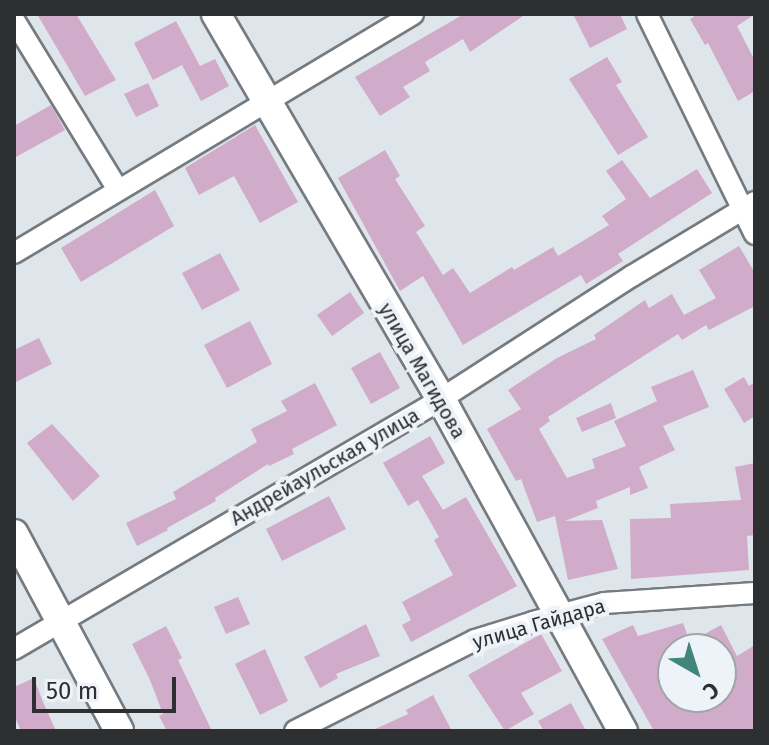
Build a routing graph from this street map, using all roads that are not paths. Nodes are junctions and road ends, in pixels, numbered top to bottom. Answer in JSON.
{"nodes":[{"id":1,"x":216,"y":14,"type":"edge"},
{"id":2,"x":413,"y":14,"type":"edge"},
{"id":3,"x":647,"y":14,"type":"edge"},
{"id":4,"x":14,"y":20,"type":"edge"},
{"id":5,"x":267,"y":104,"type":"junction"},
{"id":6,"x":118,"y":190,"type":"junction"},
{"id":7,"x":749,"y":206,"type":"edge"},
{"id":8,"x":755,"y":234,"type":"edge"},
{"id":9,"x":14,"y":253,"type":"edge"},
{"id":10,"x":441,"y":399,"type":"junction"},
{"id":11,"x":14,"y":534,"type":"edge"},
{"id":12,"x":755,"y":593,"type":"edge"},
{"id":13,"x":560,"y":617,"type":"junction"},
{"id":14,"x":60,"y":622,"type":"junction"},
{"id":15,"x":14,"y":649,"type":"edge"},
{"id":16,"x":119,"y":731,"type":"edge"},
{"id":17,"x":295,"y":731,"type":"edge"},
{"id":18,"x":623,"y":731,"type":"edge"}],
"edges":[{"from":1,"to":5,"type":"main road","name":"улица Магидова"},
{"from":2,"to":5,"type":"street"},
{"from":3,"to":7,"type":"street"},
{"from":4,"to":6,"type":"street"},
{"from":5,"to":6,"type":"street"},
{"from":5,"to":10,"type":"main road","name":"улица Магидова"},
{"from":6,"to":9,"type":"street"},
{"from":7,"to":8,"type":"street"},
{"from":7,"to":10,"type":"street","name":"Андрейаульская улица"},
{"from":10,"to":13,"type":"main road","name":"улица Магидова"},
{"from":10,"to":14,"type":"street","name":"Андрейаульская улица"},
{"from":11,"to":14,"type":"main road"},
{"from":12,"to":13,"type":"street","name":"улица Гайдара"},
{"from":13,"to":17,"type":"street","name":"улица Гайдара"},
{"from":13,"to":18,"type":"main road","name":"улица Магидова"},
{"from":14,"to":15,"type":"street","name":"Андрейаульская улица"},
{"from":14,"to":16,"type":"main road"}]}
